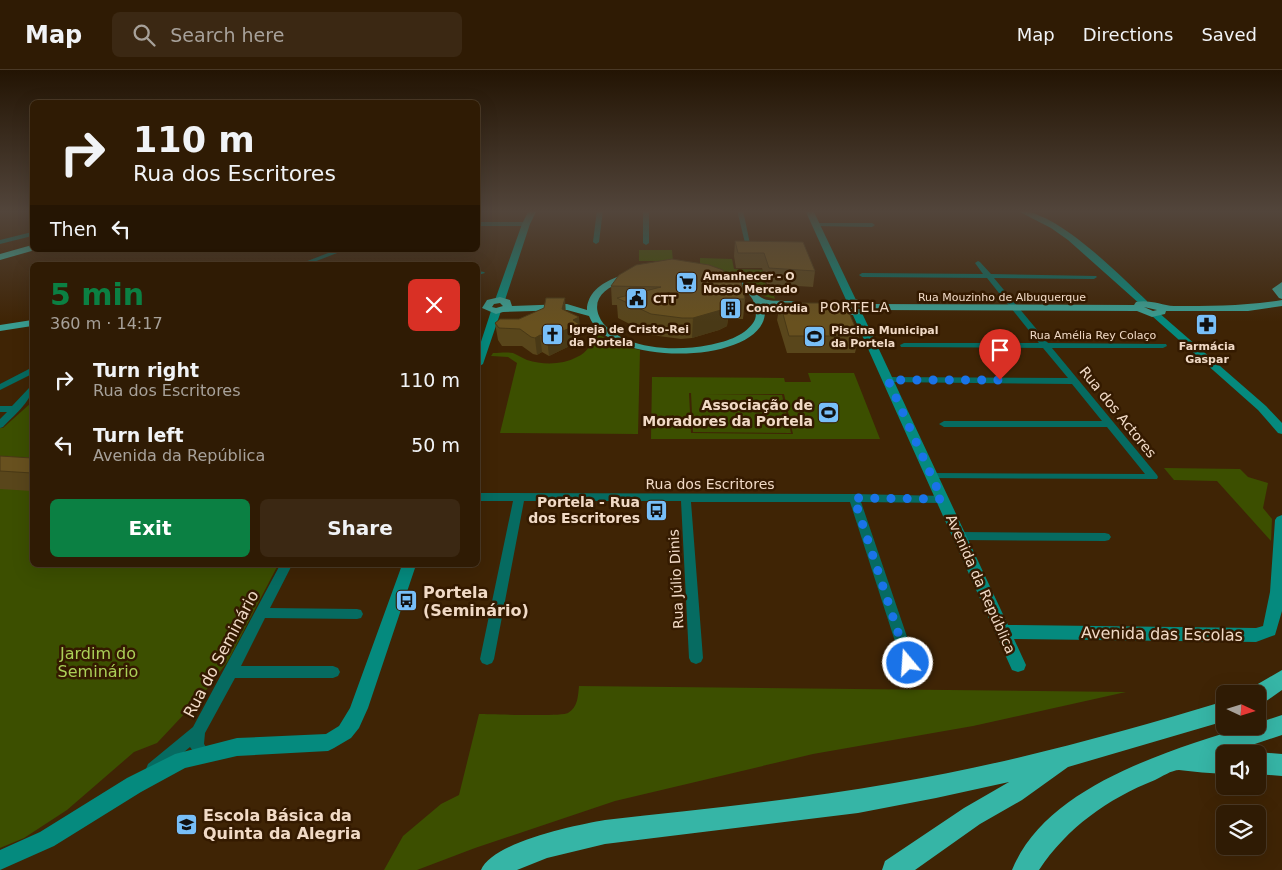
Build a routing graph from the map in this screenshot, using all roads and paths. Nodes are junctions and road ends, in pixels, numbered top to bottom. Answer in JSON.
{"nodes":[{"id":1,"x":17,"y":247,"type":"edge"},
{"id":2,"x":519,"y":247,"type":"edge"},
{"id":3,"x":825,"y":247,"type":"edge"},
{"id":4,"x":1081,"y":247,"type":"edge"},
{"id":5,"x":0,"y":252,"type":"edge"},
{"id":6,"x":336,"y":252,"type":"edge"},
{"id":7,"x":308,"y":262,"type":"edge"},
{"id":8,"x":978,"y":263,"type":"dead end"},
{"id":9,"x":862,"y":275,"type":"dead end"},
{"id":10,"x":989,"y":277,"type":"junction"},
{"id":11,"x":1094,"y":277,"type":"dead end"},
{"id":12,"x":1280,"y":296,"type":"edge"},
{"id":13,"x":594,"y":299,"type":"junction"},
{"id":14,"x":757,"y":300,"type":"junction"},
{"id":15,"x":482,"y":306,"type":"edge"},
{"id":16,"x":502,"y":306,"type":"junction"},
{"id":17,"x":1141,"y":306,"type":"junction"},
{"id":18,"x":848,"y":307,"type":"junction"},
{"id":19,"x":1015,"y":308,"type":"junction"},
{"id":20,"x":1158,"y":311,"type":"junction"},
{"id":21,"x":592,"y":314,"type":"junction"},
{"id":22,"x":760,"y":314,"type":"junction"},
{"id":23,"x":30,"y":323,"type":"edge"},
{"id":24,"x":0,"y":328,"type":"edge"},
{"id":25,"x":30,"y":328,"type":"edge"},
{"id":26,"x":0,"y":334,"type":"edge"},
{"id":27,"x":904,"y":345,"type":"dead end"},
{"id":28,"x":1046,"y":346,"type":"junction"},
{"id":29,"x":1163,"y":346,"type":"dead end"},
{"id":30,"x":480,"y":359,"type":"edge"},
{"id":31,"x":30,"y":372,"type":"edge"},
{"id":32,"x":888,"y":380,"type":"junction"},
{"id":33,"x":1074,"y":380,"type":"junction"},
{"id":34,"x":0,"y":387,"type":"edge"},
{"id":35,"x":30,"y":392,"type":"edge"},
{"id":36,"x":0,"y":409,"type":"edge"},
{"id":37,"x":16,"y":409,"type":"junction"},
{"id":38,"x":944,"y":424,"type":"dead end"},
{"id":39,"x":1109,"y":424,"type":"junction"},
{"id":40,"x":0,"y":425,"type":"edge"},
{"id":41,"x":1282,"y":430,"type":"edge"},
{"id":42,"x":932,"y":476,"type":"junction"},
{"id":43,"x":480,"y":497,"type":"edge"},
{"id":44,"x":519,"y":498,"type":"junction"},
{"id":45,"x":686,"y":498,"type":"junction"},
{"id":46,"x":854,"y":498,"type":"junction"},
{"id":47,"x":942,"y":499,"type":"junction"},
{"id":48,"x":1282,"y":520,"type":"edge"},
{"id":49,"x":959,"y":536,"type":"junction"},
{"id":50,"x":1105,"y":537,"type":"dead end"},
{"id":51,"x":285,"y":567,"type":"edge"},
{"id":52,"x":408,"y":567,"type":"edge"},
{"id":53,"x":261,"y":613,"type":"junction"},
{"id":54,"x":357,"y":614,"type":"dead end"},
{"id":55,"x":1003,"y":632,"type":"junction"},
{"id":56,"x":486,"y":658,"type":"dead end"},
{"id":57,"x":696,"y":658,"type":"dead end"},
{"id":58,"x":908,"y":663,"type":"dead end"},
{"id":59,"x":1018,"y":665,"type":"dead end"},
{"id":60,"x":231,"y":672,"type":"junction"},
{"id":61,"x":333,"y":672,"type":"dead end"},
{"id":62,"x":1282,"y":679,"type":"edge"},
{"id":63,"x":1266,"y":690,"type":"edge"},
{"id":64,"x":1216,"y":714,"type":"edge"},
{"id":65,"x":1282,"y":725,"type":"edge"},
{"id":66,"x":198,"y":732,"type":"junction"},
{"id":67,"x":204,"y":754,"type":"junction"},
{"id":68,"x":1067,"y":755,"type":"junction"},
{"id":69,"x":1174,"y":761,"type":"junction"},
{"id":70,"x":1216,"y":763,"type":"edge"},
{"id":71,"x":1266,"y":763,"type":"edge"},
{"id":72,"x":1282,"y":764,"type":"edge"},
{"id":73,"x":134,"y":785,"type":"junction"},
{"id":74,"x":0,"y":861,"type":"edge"},
{"id":75,"x":494,"y":870,"type":"edge"},
{"id":76,"x":894,"y":870,"type":"edge"},
{"id":77,"x":1024,"y":870,"type":"edge"}],
"edges":[{"from":1,"to":5,"type":"highway"},
{"from":2,"to":16,"type":"street"},
{"from":3,"to":18,"type":"street","name":"Avenida da República"},
{"from":4,"to":17,"type":"street"},
{"from":6,"to":7,"type":"street"},
{"from":8,"to":10,"type":"street","name":"Rua dos Actores"},
{"from":9,"to":10,"type":"street"},
{"from":10,"to":11,"type":"street"},
{"from":10,"to":19,"type":"street","name":"Rua dos Actores"},
{"from":12,"to":20,"type":"main road"},
{"from":13,"to":14,"type":"main road"},
{"from":13,"to":16,"type":"main road"},
{"from":13,"to":21,"type":"main road"},
{"from":14,"to":22,"type":"main road"},
{"from":14,"to":22,"type":"main road"},
{"from":15,"to":16,"type":"main road"},
{"from":16,"to":21,"type":"main road"},
{"from":16,"to":30,"type":"street"},
{"from":17,"to":19,"type":"main road","name":"Rua Mouzinho de Albuquerque"},
{"from":17,"to":20,"type":"main road","name":"Rua Mouzinho de Albuquerque"},
{"from":18,"to":19,"type":"main road","name":"Rua Mouzinho de Albuquerque"},
{"from":18,"to":32,"type":"street","name":"Avenida da República"},
{"from":19,"to":28,"type":"street","name":"Rua dos Actores"},
{"from":20,"to":41,"type":"street"},
{"from":21,"to":22,"type":"main road"},
{"from":23,"to":24,"type":"main road"},
{"from":25,"to":26,"type":"main road"},
{"from":27,"to":28,"type":"street","name":"Rua Amélia Rey Colaço"},
{"from":28,"to":29,"type":"street","name":"Rua Amélia Rey Colaço"},
{"from":28,"to":33,"type":"street","name":"Rua dos Actores"},
{"from":31,"to":34,"type":"street"},
{"from":32,"to":33,"type":"street"},
{"from":32,"to":42,"type":"street","name":"Avenida da República"},
{"from":33,"to":39,"type":"street","name":"Rua dos Actores"},
{"from":35,"to":37,"type":"street"},
{"from":36,"to":37,"type":"street"},
{"from":37,"to":40,"type":"street"},
{"from":38,"to":39,"type":"street"},
{"from":39,"to":42,"type":"street","name":"Rua dos Actores"},
{"from":42,"to":47,"type":"street","name":"Avenida da República"},
{"from":43,"to":44,"type":"street","name":"Rua dos Escritores"},
{"from":44,"to":45,"type":"street","name":"Rua dos Escritores"},
{"from":44,"to":56,"type":"street"},
{"from":45,"to":46,"type":"street","name":"Rua dos Escritores"},
{"from":45,"to":57,"type":"street","name":"Rua Júlio Dinis"},
{"from":46,"to":47,"type":"street","name":"Rua dos Escritores"},
{"from":46,"to":58,"type":"street"},
{"from":47,"to":49,"type":"street","name":"Avenida da República"},
{"from":48,"to":55,"type":"street","name":"Avenida das Escolas"},
{"from":49,"to":50,"type":"street"},
{"from":49,"to":55,"type":"street","name":"Avenida da República"},
{"from":51,"to":53,"type":"street","name":"Rua do Seminário"},
{"from":52,"to":67,"type":"street"},
{"from":53,"to":54,"type":"street"},
{"from":53,"to":60,"type":"street","name":"Rua do Seminário"},
{"from":55,"to":59,"type":"street","name":"Avenida da República"},
{"from":60,"to":61,"type":"street"},
{"from":60,"to":66,"type":"street","name":"Rua do Seminário"},
{"from":62,"to":63,"type":"highway"},
{"from":64,"to":68,"type":"highway"},
{"from":65,"to":69,"type":"highway"},
{"from":66,"to":67,"type":"street"},
{"from":66,"to":73,"type":"street"},
{"from":67,"to":73,"type":"street"},
{"from":68,"to":75,"type":"highway"},
{"from":68,"to":76,"type":"highway"},
{"from":69,"to":70,"type":"highway"},
{"from":69,"to":77,"type":"highway"},
{"from":71,"to":72,"type":"highway"},
{"from":73,"to":74,"type":"street"}]}
